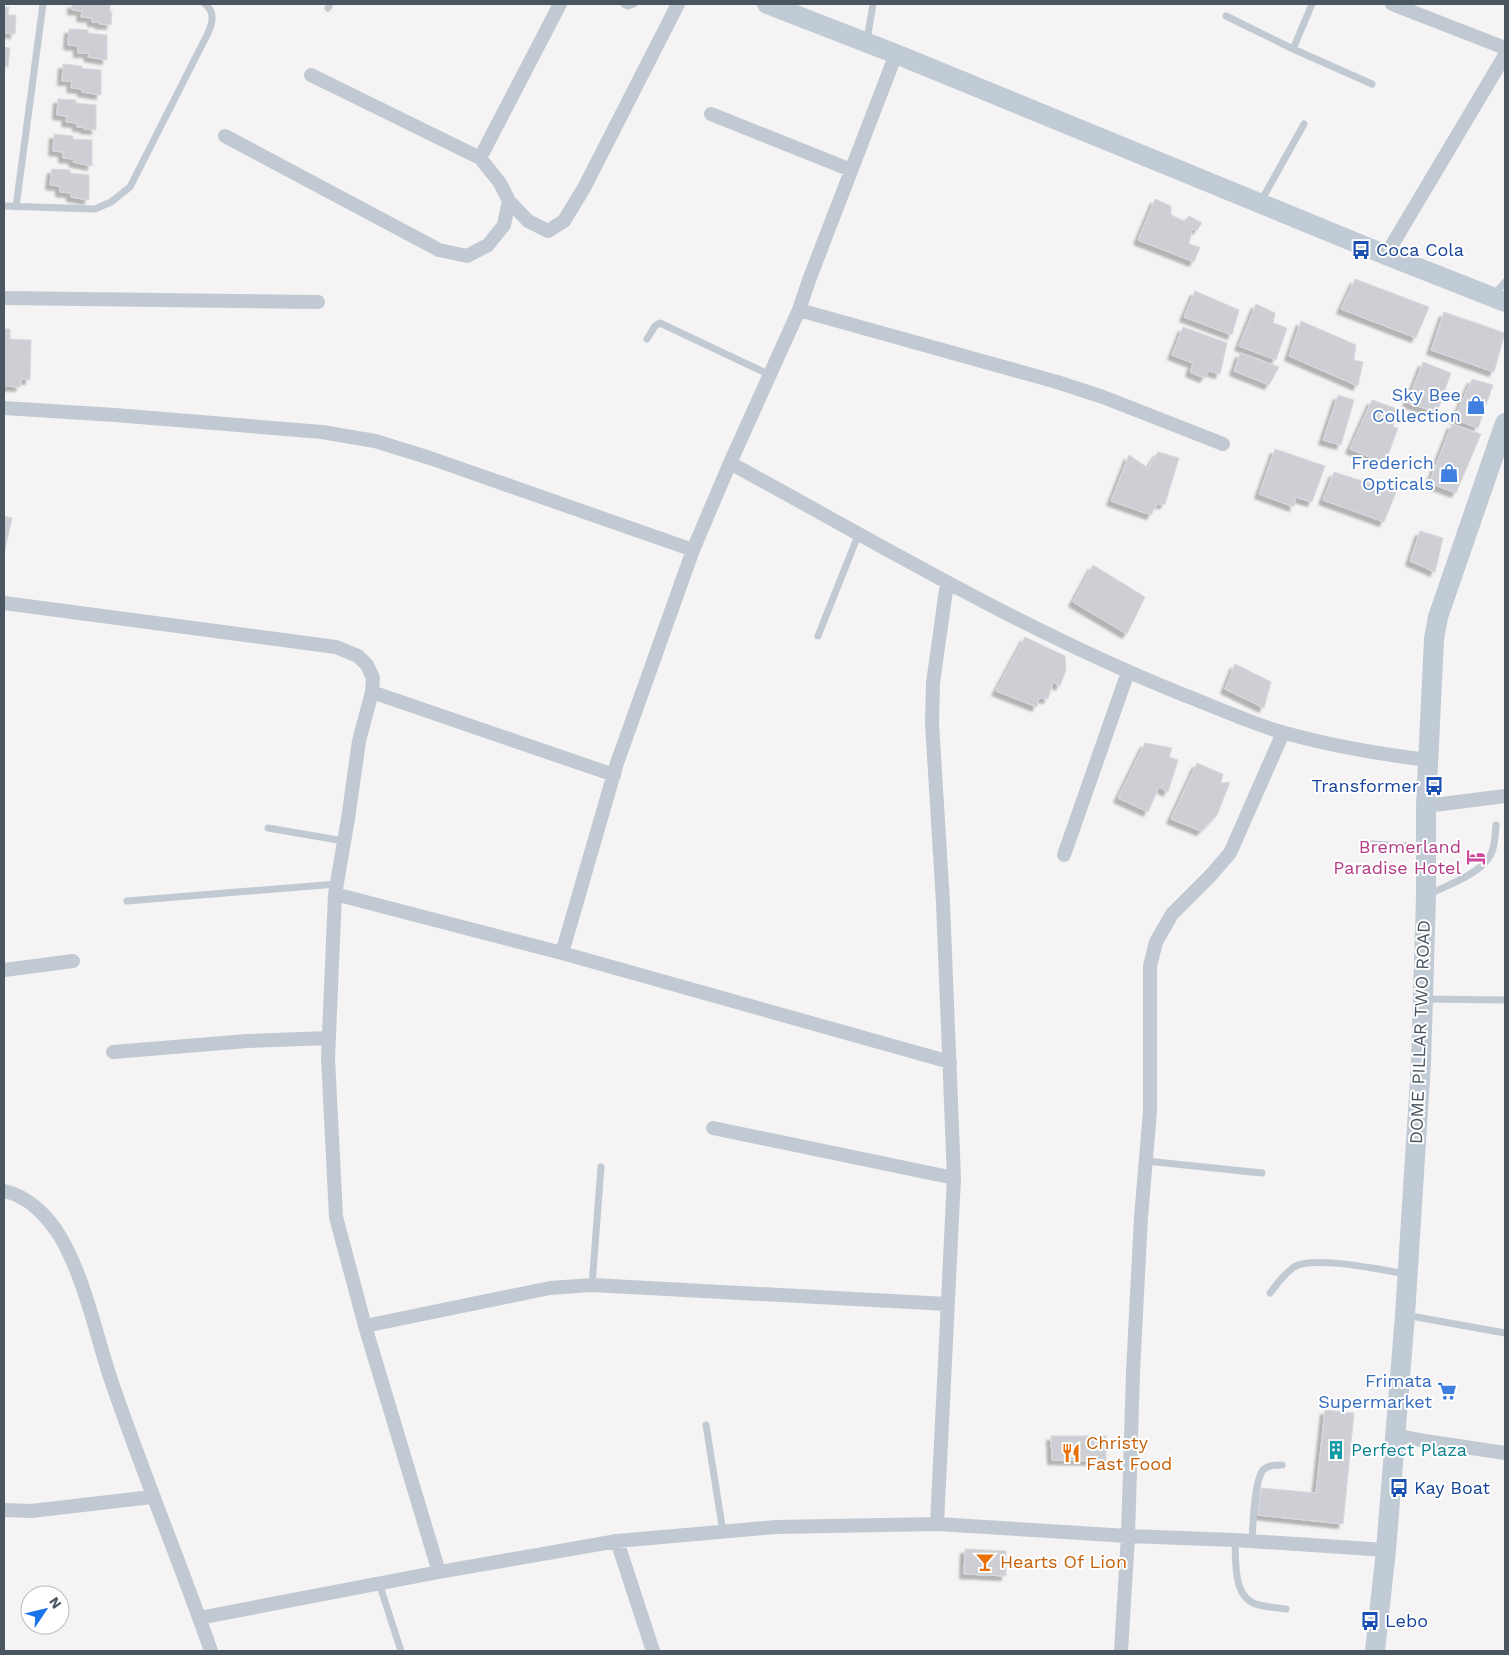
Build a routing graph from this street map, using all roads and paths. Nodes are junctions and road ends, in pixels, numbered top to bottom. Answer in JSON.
{"nodes":[{"id":1,"x":43,"y":4,"type":"edge"},
{"id":2,"x":205,"y":4,"type":"edge"},
{"id":3,"x":560,"y":4,"type":"edge"},
{"id":4,"x":624,"y":4,"type":"edge"},
{"id":5,"x":634,"y":4,"type":"edge"},
{"id":6,"x":678,"y":4,"type":"edge"},
{"id":7,"x":767,"y":4,"type":"edge"},
{"id":8,"x":872,"y":4,"type":"edge"},
{"id":9,"x":1312,"y":4,"type":"edge"},
{"id":10,"x":1392,"y":4,"type":"edge"},
{"id":11,"x":792,"y":8,"type":"edge"},
{"id":12,"x":1226,"y":16,"type":"dead end"},
{"id":13,"x":867,"y":43,"type":"junction"},
{"id":14,"x":1505,"y":48,"type":"edge"},
{"id":15,"x":1293,"y":49,"type":"junction"},
{"id":16,"x":896,"y":54,"type":"junction"},
{"id":17,"x":1505,"y":55,"type":"edge"},
{"id":18,"x":312,"y":75,"type":"dead end"},
{"id":19,"x":1372,"y":84,"type":"dead end"},
{"id":20,"x":711,"y":114,"type":"dead end"},
{"id":21,"x":1304,"y":124,"type":"dead end"},
{"id":22,"x":225,"y":136,"type":"dead end"},
{"id":23,"x":480,"y":158,"type":"junction"},
{"id":24,"x":851,"y":170,"type":"junction"},
{"id":25,"x":509,"y":201,"type":"junction"},
{"id":26,"x":1260,"y":204,"type":"junction"},
{"id":27,"x":4,"y":206,"type":"edge"},
{"id":28,"x":16,"y":206,"type":"junction"},
{"id":29,"x":1386,"y":255,"type":"junction"},
{"id":30,"x":1501,"y":294,"type":"edge"},
{"id":31,"x":4,"y":298,"type":"edge"},
{"id":32,"x":318,"y":302,"type":"dead end"},
{"id":33,"x":799,"y":310,"type":"junction"},
{"id":34,"x":647,"y":339,"type":"dead end"},
{"id":35,"x":770,"y":375,"type":"junction"},
{"id":36,"x":4,"y":408,"type":"edge"},
{"id":37,"x":1505,"y":423,"type":"edge"},
{"id":38,"x":1223,"y":444,"type":"dead end"},
{"id":39,"x":730,"y":463,"type":"junction"},
{"id":40,"x":859,"y":533,"type":"junction"},
{"id":41,"x":693,"y":550,"type":"junction"},
{"id":42,"x":947,"y":583,"type":"junction"},
{"id":43,"x":4,"y":602,"type":"edge"},
{"id":44,"x":818,"y":636,"type":"dead end"},
{"id":45,"x":1128,"y":672,"type":"junction"},
{"id":46,"x":372,"y":692,"type":"junction"},
{"id":47,"x":1283,"y":733,"type":"junction"},
{"id":48,"x":1428,"y":760,"type":"junction"},
{"id":49,"x":614,"y":775,"type":"junction"},
{"id":50,"x":1505,"y":796,"type":"edge"},
{"id":51,"x":1426,"y":806,"type":"junction"},
{"id":52,"x":1496,"y":825,"type":"dead end"},
{"id":53,"x":268,"y":828,"type":"dead end"},
{"id":54,"x":344,"y":841,"type":"junction"},
{"id":55,"x":1371,"y":844,"type":"dead end"},
{"id":56,"x":1426,"y":847,"type":"junction"},
{"id":57,"x":1064,"y":855,"type":"dead end"},
{"id":58,"x":336,"y":889,"type":"junction"},
{"id":59,"x":1426,"y":896,"type":"junction"},
{"id":60,"x":126,"y":901,"type":"dead end"},
{"id":61,"x":562,"y":953,"type":"junction"},
{"id":62,"x":73,"y":961,"type":"dead end"},
{"id":63,"x":4,"y":970,"type":"edge"},
{"id":64,"x":1423,"y":1000,"type":"junction"},
{"id":65,"x":1505,"y":1000,"type":"edge"},
{"id":66,"x":329,"y":1038,"type":"junction"},
{"id":67,"x":113,"y":1052,"type":"dead end"},
{"id":68,"x":950,"y":1062,"type":"junction"},
{"id":69,"x":713,"y":1128,"type":"dead end"},
{"id":70,"x":1146,"y":1161,"type":"junction"},
{"id":71,"x":601,"y":1167,"type":"dead end"},
{"id":72,"x":1262,"y":1172,"type":"dead end"},
{"id":73,"x":954,"y":1178,"type":"junction"},
{"id":74,"x":4,"y":1191,"type":"edge"},
{"id":75,"x":1407,"y":1274,"type":"junction"},
{"id":76,"x":592,"y":1285,"type":"junction"},
{"id":77,"x":1270,"y":1293,"type":"dead end"},
{"id":78,"x":947,"y":1304,"type":"junction"},
{"id":79,"x":1405,"y":1315,"type":"junction"},
{"id":80,"x":365,"y":1326,"type":"junction"},
{"id":81,"x":1505,"y":1333,"type":"edge"},
{"id":82,"x":706,"y":1425,"type":"dead end"},
{"id":83,"x":1395,"y":1435,"type":"junction"},
{"id":84,"x":1505,"y":1453,"type":"edge"},
{"id":85,"x":1282,"y":1465,"type":"dead end"},
{"id":86,"x":152,"y":1497,"type":"junction"},
{"id":87,"x":4,"y":1510,"type":"edge"},
{"id":88,"x":937,"y":1524,"type":"junction"},
{"id":89,"x":723,"y":1532,"type":"junction"},
{"id":90,"x":1128,"y":1536,"type":"junction"},
{"id":91,"x":1235,"y":1540,"type":"junction"},
{"id":92,"x":616,"y":1541,"type":"junction"},
{"id":93,"x":1252,"y":1542,"type":"junction"},
{"id":94,"x":1386,"y":1550,"type":"junction"},
{"id":95,"x":439,"y":1572,"type":"junction"},
{"id":96,"x":379,"y":1584,"type":"junction"},
{"id":97,"x":1286,"y":1609,"type":"dead end"},
{"id":98,"x":199,"y":1618,"type":"junction"},
{"id":99,"x":211,"y":1651,"type":"edge"},
{"id":100,"x":400,"y":1651,"type":"edge"},
{"id":101,"x":653,"y":1651,"type":"edge"},
{"id":102,"x":1120,"y":1651,"type":"edge"},
{"id":103,"x":1375,"y":1651,"type":"edge"}],
"edges":[{"from":1,"to":28,"type":"lane"},
{"from":2,"to":28,"type":"lane"},
{"from":3,"to":23,"type":"street"},
{"from":4,"to":5,"type":"lane"},
{"from":6,"to":25,"type":"street"},
{"from":7,"to":11,"type":"street"},
{"from":8,"to":13,"type":"lane"},
{"from":9,"to":15,"type":"lane"},
{"from":10,"to":14,"type":"street"},
{"from":11,"to":13,"type":"street"},
{"from":12,"to":15,"type":"lane"},
{"from":13,"to":16,"type":"street"},
{"from":15,"to":19,"type":"lane"},
{"from":16,"to":24,"type":"street"},
{"from":16,"to":26,"type":"street"},
{"from":17,"to":29,"type":"street"},
{"from":18,"to":23,"type":"street"},
{"from":20,"to":24,"type":"street"},
{"from":21,"to":26,"type":"lane"},
{"from":22,"to":25,"type":"street"},
{"from":23,"to":25,"type":"street"},
{"from":24,"to":33,"type":"street"},
{"from":26,"to":29,"type":"street"},
{"from":27,"to":28,"type":"lane"},
{"from":29,"to":30,"type":"street"},
{"from":31,"to":32,"type":"street"},
{"from":33,"to":35,"type":"street"},
{"from":33,"to":38,"type":"street"},
{"from":34,"to":35,"type":"lane"},
{"from":35,"to":39,"type":"street"},
{"from":36,"to":41,"type":"street"},
{"from":37,"to":48,"type":"street","name":"DOME PILLAR TWO ROAD"},
{"from":39,"to":40,"type":"street"},
{"from":39,"to":41,"type":"street"},
{"from":40,"to":42,"type":"street"},
{"from":40,"to":44,"type":"lane"},
{"from":41,"to":49,"type":"street"},
{"from":42,"to":45,"type":"street"},
{"from":42,"to":68,"type":"street"},
{"from":43,"to":46,"type":"street"},
{"from":45,"to":47,"type":"street"},
{"from":45,"to":57,"type":"street"},
{"from":46,"to":49,"type":"street"},
{"from":46,"to":54,"type":"street"},
{"from":47,"to":48,"type":"street"},
{"from":47,"to":70,"type":"street"},
{"from":48,"to":51,"type":"street","name":"DOME PILLAR TWO ROAD"},
{"from":49,"to":61,"type":"street"},
{"from":50,"to":51,"type":"street"},
{"from":51,"to":56,"type":"street","name":"DOME PILLAR TWO ROAD"},
{"from":52,"to":59,"type":"lane"},
{"from":53,"to":54,"type":"lane"},
{"from":54,"to":58,"type":"street"},
{"from":55,"to":56,"type":"lane"},
{"from":56,"to":59,"type":"street","name":"DOME PILLAR TWO ROAD"},
{"from":58,"to":60,"type":"lane"},
{"from":58,"to":61,"type":"street"},
{"from":58,"to":66,"type":"street"},
{"from":59,"to":64,"type":"street","name":"DOME PILLAR TWO ROAD"},
{"from":61,"to":68,"type":"street"},
{"from":62,"to":63,"type":"street"},
{"from":64,"to":65,"type":"lane"},
{"from":64,"to":75,"type":"street","name":"DOME PILLAR TWO ROAD"},
{"from":66,"to":67,"type":"street"},
{"from":66,"to":80,"type":"street"},
{"from":68,"to":73,"type":"street"},
{"from":69,"to":73,"type":"street"},
{"from":70,"to":72,"type":"lane"},
{"from":70,"to":90,"type":"street"},
{"from":71,"to":76,"type":"lane"},
{"from":73,"to":78,"type":"street"},
{"from":74,"to":86,"type":"street"},
{"from":75,"to":77,"type":"lane"},
{"from":75,"to":79,"type":"street","name":"DOME PILLAR TWO ROAD"},
{"from":76,"to":78,"type":"street"},
{"from":76,"to":80,"type":"street"},
{"from":78,"to":88,"type":"street"},
{"from":79,"to":81,"type":"lane"},
{"from":79,"to":83,"type":"street","name":"DOME PILLAR TWO ROAD"},
{"from":80,"to":95,"type":"street"},
{"from":82,"to":89,"type":"lane"},
{"from":83,"to":84,"type":"street"},
{"from":83,"to":94,"type":"street","name":"DOME PILLAR TWO ROAD"},
{"from":85,"to":93,"type":"lane"},
{"from":86,"to":87,"type":"street"},
{"from":86,"to":98,"type":"street"},
{"from":88,"to":89,"type":"street"},
{"from":88,"to":90,"type":"street"},
{"from":89,"to":92,"type":"street"},
{"from":90,"to":91,"type":"street"},
{"from":90,"to":102,"type":"street"},
{"from":91,"to":93,"type":"street"},
{"from":91,"to":97,"type":"lane"},
{"from":92,"to":95,"type":"street"},
{"from":92,"to":101,"type":"street"},
{"from":93,"to":94,"type":"street"},
{"from":94,"to":103,"type":"street","name":"DOME PILLAR TWO ROAD"},
{"from":95,"to":96,"type":"street"},
{"from":96,"to":98,"type":"street"},
{"from":96,"to":100,"type":"lane"},
{"from":98,"to":99,"type":"street"}]}
